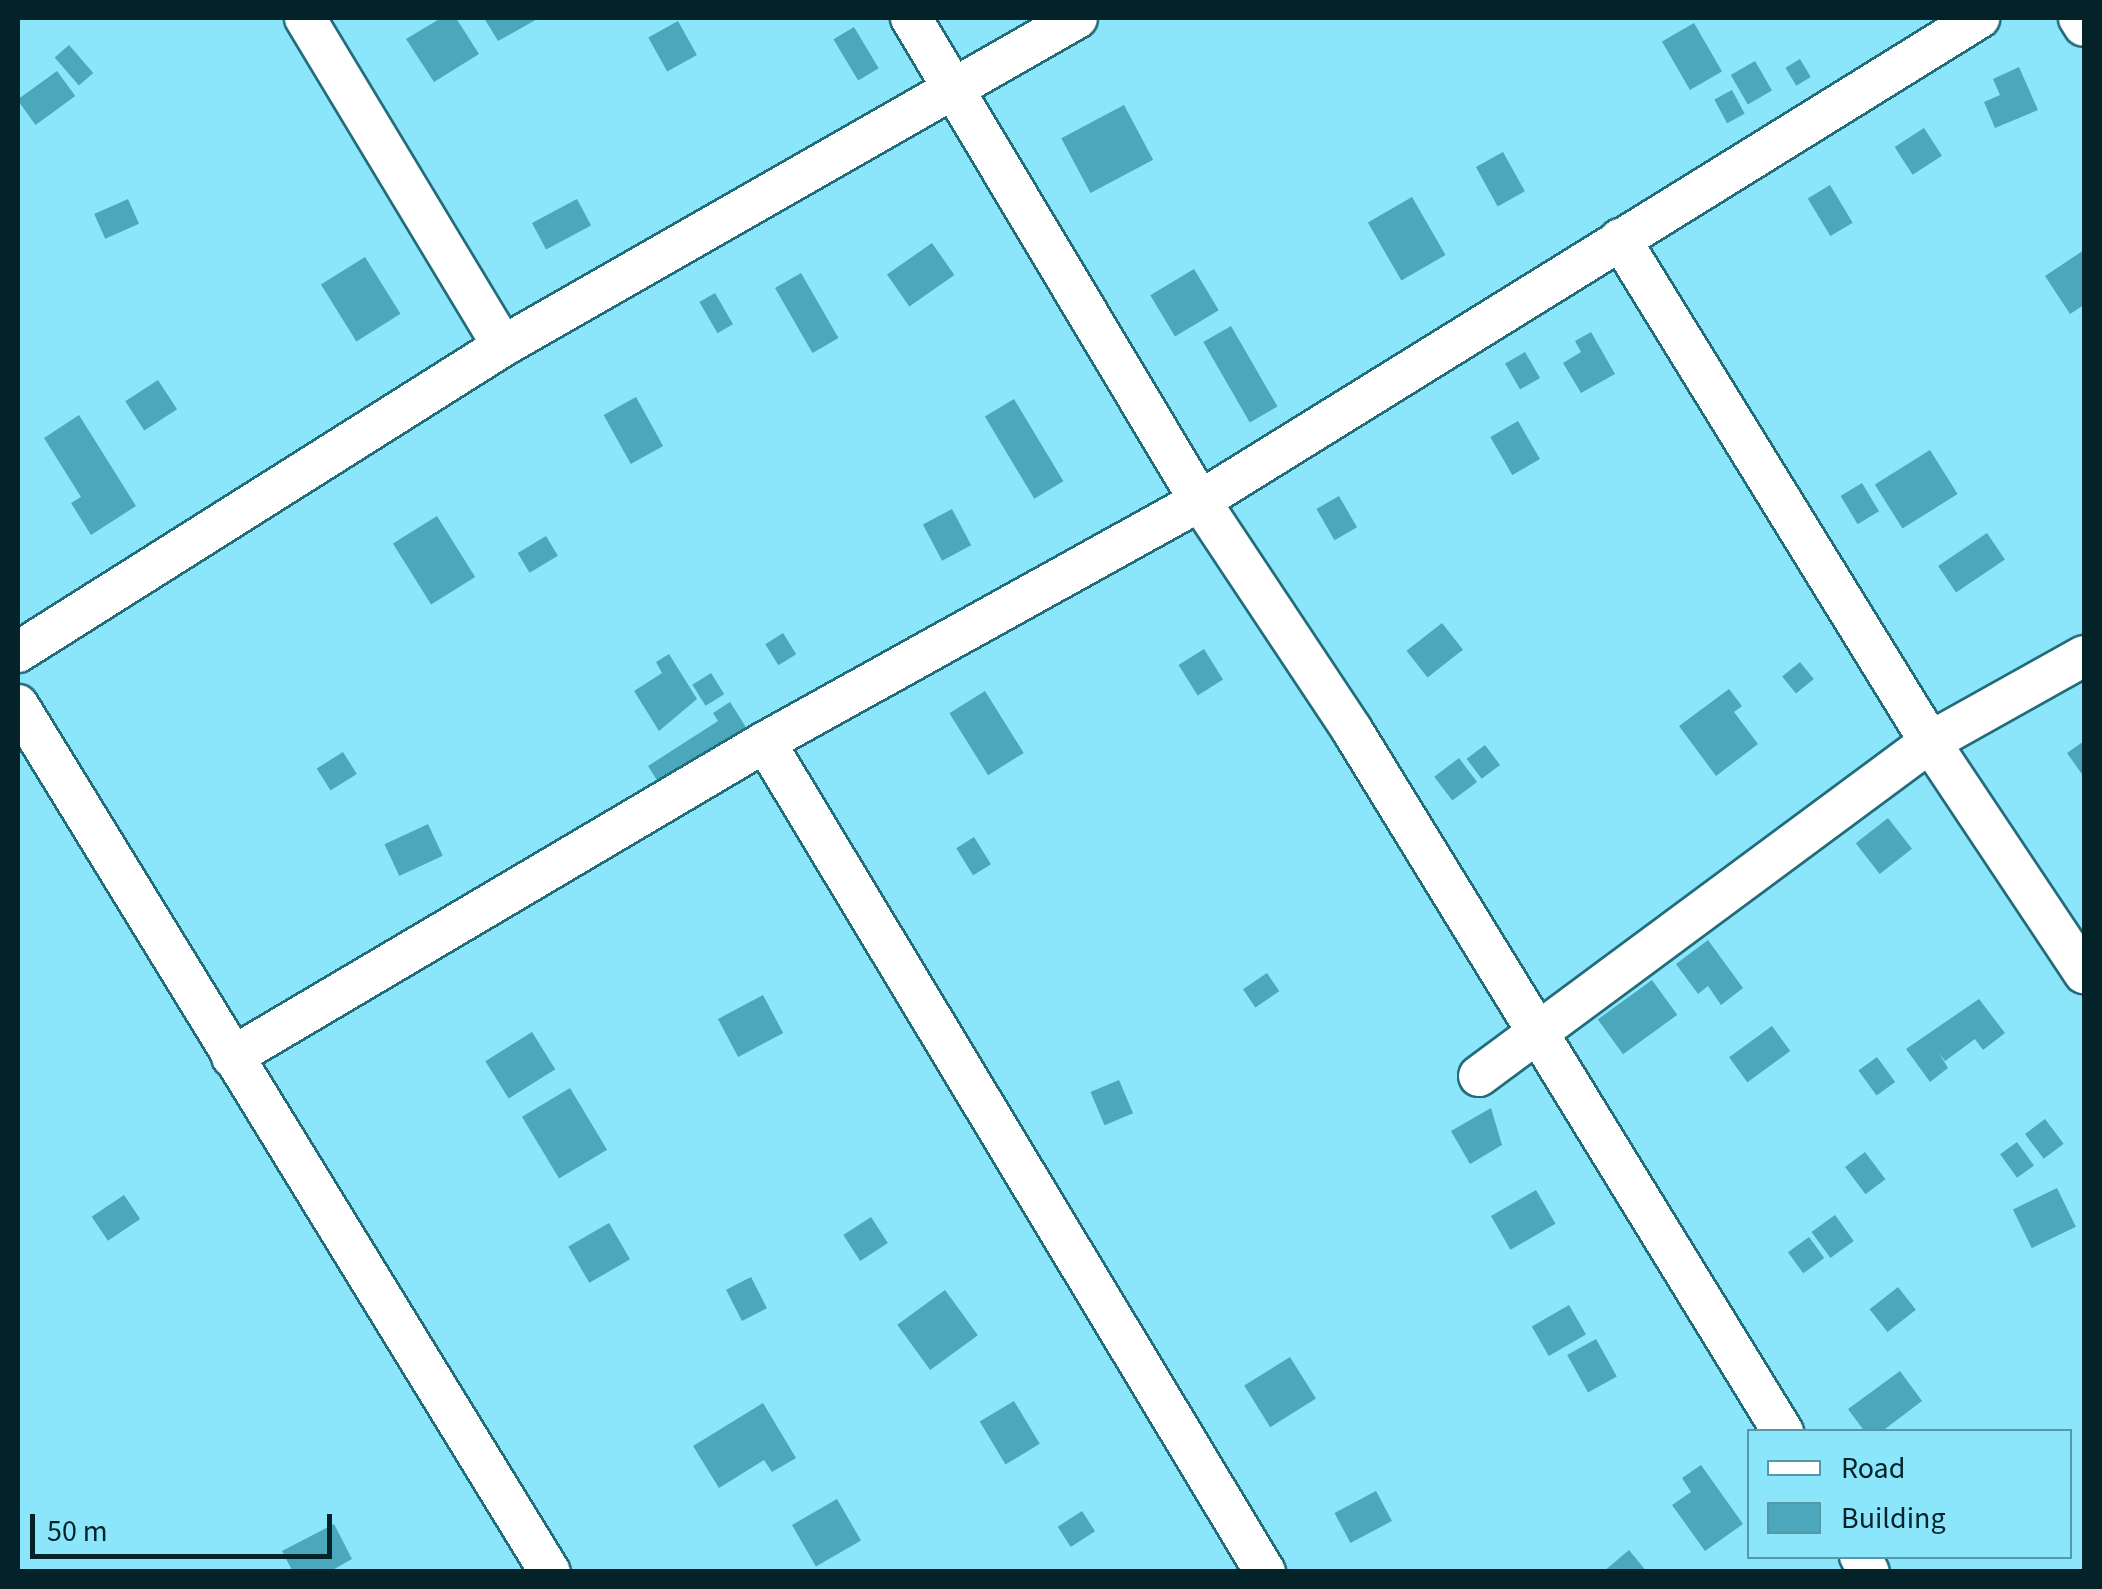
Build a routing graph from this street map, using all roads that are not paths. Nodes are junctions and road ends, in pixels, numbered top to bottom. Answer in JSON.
{"nodes":[{"id":1,"x":305,"y":18,"type":"edge"},
{"id":2,"x":911,"y":18,"type":"edge"},
{"id":3,"x":1077,"y":18,"type":"edge"},
{"id":4,"x":1979,"y":18,"type":"edge"},
{"id":5,"x":2079,"y":18,"type":"edge"},
{"id":6,"x":2084,"y":26,"type":"edge"},
{"id":7,"x":954,"y":87,"type":"junction"},
{"id":8,"x":1620,"y":240,"type":"junction"},
{"id":9,"x":503,"y":346,"type":"junction"},
{"id":10,"x":1200,"y":501,"type":"junction"},
{"id":11,"x":18,"y":652,"type":"edge"},
{"id":12,"x":2084,"y":656,"type":"edge"},
{"id":13,"x":18,"y":705,"type":"edge"},
{"id":14,"x":765,"y":742,"type":"junction"},
{"id":15,"x":1930,"y":742,"type":"junction"},
{"id":16,"x":2084,"y":973,"type":"edge"},
{"id":17,"x":1540,"y":1036,"type":"junction"},
{"id":18,"x":232,"y":1058,"type":"junction"},
{"id":19,"x":1479,"y":1076,"type":"dead end"},
{"id":20,"x":1781,"y":1429,"type":"edge"},
{"id":21,"x":550,"y":1572,"type":"edge"},
{"id":22,"x":1265,"y":1572,"type":"edge"}],
"edges":[{"from":1,"to":9,"type":"street"},
{"from":2,"to":7,"type":"street"},
{"from":3,"to":7,"type":"street"},
{"from":4,"to":8,"type":"street"},
{"from":5,"to":6,"type":"street"},
{"from":7,"to":9,"type":"street"},
{"from":7,"to":10,"type":"street"},
{"from":8,"to":10,"type":"street"},
{"from":8,"to":15,"type":"street"},
{"from":9,"to":11,"type":"street"},
{"from":10,"to":14,"type":"street"},
{"from":10,"to":17,"type":"street"},
{"from":12,"to":15,"type":"street"},
{"from":13,"to":18,"type":"street"},
{"from":14,"to":18,"type":"street"},
{"from":14,"to":22,"type":"street"},
{"from":15,"to":16,"type":"street"},
{"from":15,"to":17,"type":"street"},
{"from":17,"to":19,"type":"street"},
{"from":17,"to":20,"type":"street"},
{"from":18,"to":21,"type":"street"}]}
